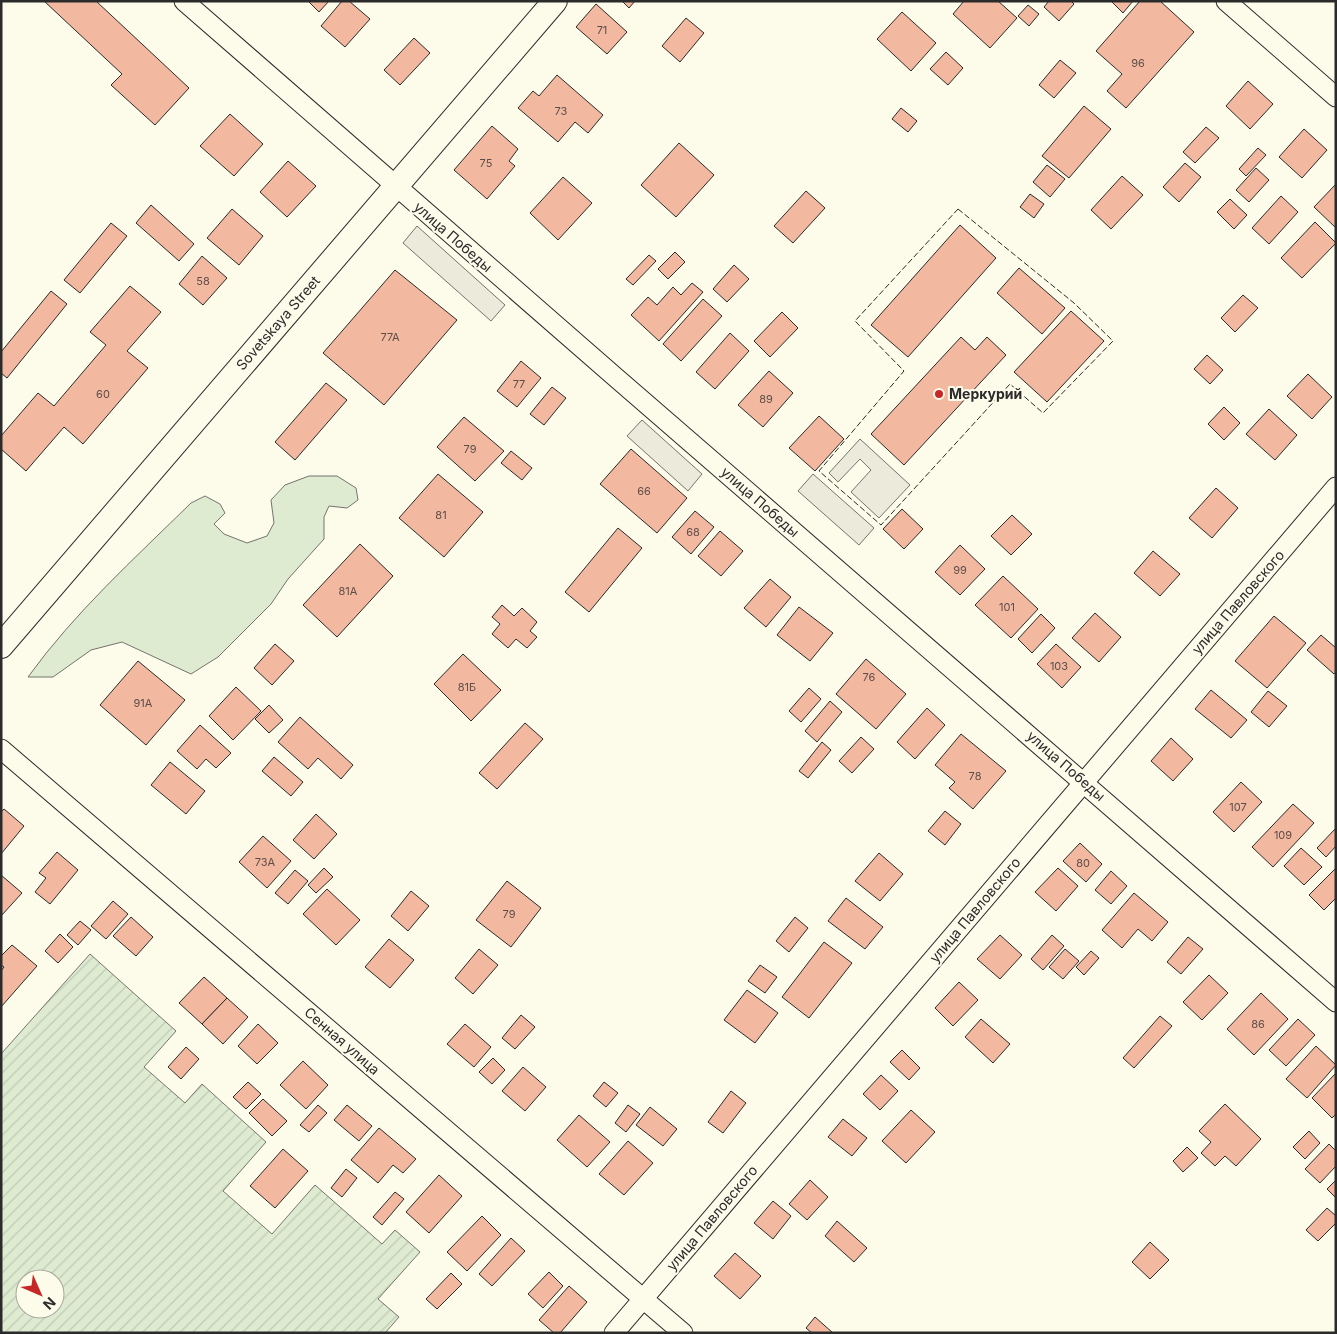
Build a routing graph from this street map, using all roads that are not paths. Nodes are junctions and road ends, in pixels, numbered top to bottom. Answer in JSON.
{"nodes":[{"id":1,"x":184,"y":1,"type":"edge"},
{"id":2,"x":555,"y":1,"type":"edge"},
{"id":3,"x":1226,"y":1,"type":"edge"},
{"id":4,"x":1336,"y":98,"type":"edge"},
{"id":5,"x":395,"y":187,"type":"junction"},
{"id":6,"x":1336,"y":487,"type":"edge"},
{"id":7,"x":1,"y":646,"type":"edge"},
{"id":8,"x":1,"y":749,"type":"edge"},
{"id":9,"x":1084,"y":781,"type":"junction"},
{"id":10,"x":1336,"y":1002,"type":"edge"},
{"id":11,"x":644,"y":1299,"type":"junction"},
{"id":12,"x":614,"y":1333,"type":"edge"},
{"id":13,"x":683,"y":1333,"type":"edge"}],
"edges":[{"from":1,"to":5,"type":"street","name":"улица Победы"},
{"from":2,"to":5,"type":"street","name":"Sovetskaya Street"},
{"from":3,"to":4,"type":"street"},
{"from":5,"to":7,"type":"street","name":"Sovetskaya Street"},
{"from":5,"to":9,"type":"street","name":"улица Победы"},
{"from":6,"to":9,"type":"street","name":"улица Павловского"},
{"from":8,"to":11,"type":"street","name":"Сенная улица"},
{"from":9,"to":10,"type":"street","name":"улица Победы"},
{"from":9,"to":11,"type":"street","name":"улица Павловского"},
{"from":11,"to":12,"type":"street","name":"улица Павловского"},
{"from":11,"to":13,"type":"street","name":"Сенная улица"}]}
